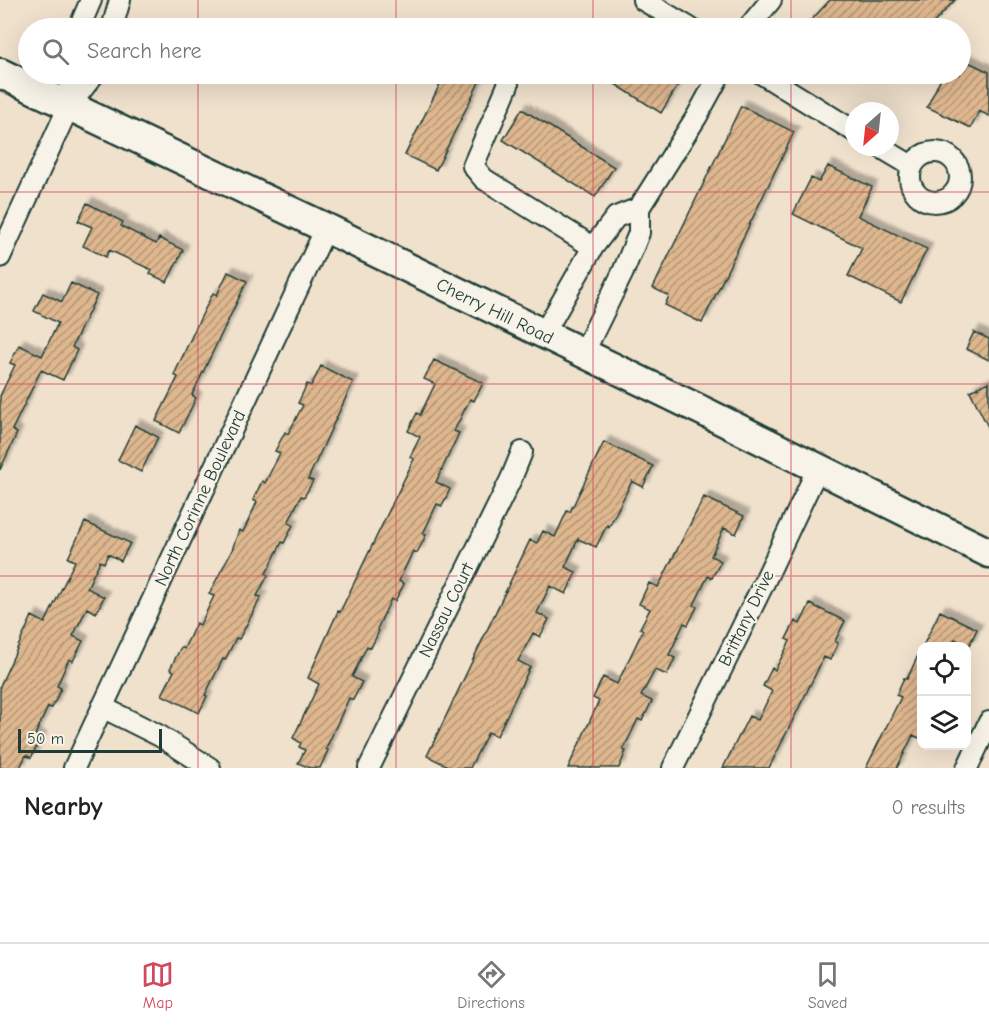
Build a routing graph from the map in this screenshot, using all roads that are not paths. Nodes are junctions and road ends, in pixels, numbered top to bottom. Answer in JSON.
{"nodes":[{"id":1,"x":91,"y":0,"type":"edge"},
{"id":2,"x":120,"y":0,"type":"edge"},
{"id":3,"x":643,"y":0,"type":"edge"},
{"id":4,"x":771,"y":0,"type":"edge"},
{"id":5,"x":83,"y":18,"type":"edge"},
{"id":6,"x":115,"y":18,"type":"edge"},
{"id":7,"x":673,"y":18,"type":"edge"},
{"id":8,"x":756,"y":18,"type":"edge"},
{"id":9,"x":0,"y":73,"type":"edge"},
{"id":10,"x":18,"y":82,"type":"edge"},
{"id":11,"x":23,"y":84,"type":"edge"},
{"id":12,"x":70,"y":84,"type":"edge"},
{"id":13,"x":86,"y":84,"type":"edge"},
{"id":14,"x":715,"y":84,"type":"edge"},
{"id":15,"x":778,"y":84,"type":"edge"},
{"id":16,"x":508,"y":85,"type":"dead end"},
{"id":17,"x":69,"y":106,"type":"junction"},
{"id":18,"x":845,"y":125,"type":"edge"},
{"id":19,"x":895,"y":156,"type":"edge"},
{"id":20,"x":912,"y":166,"type":"dead end"},
{"id":21,"x":639,"y":208,"type":"junction"},
{"id":22,"x":326,"y":228,"type":"junction"},
{"id":23,"x":593,"y":247,"type":"junction"},
{"id":24,"x":0,"y":257,"type":"edge"},
{"id":25,"x":543,"y":334,"type":"junction"},
{"id":26,"x":583,"y":354,"type":"junction"},
{"id":27,"x":522,"y":452,"type":"dead end"},
{"id":28,"x":818,"y":468,"type":"junction"},
{"id":29,"x":989,"y":552,"type":"edge"},
{"id":30,"x":102,"y":707,"type":"junction"},
{"id":31,"x":989,"y":722,"type":"edge"},
{"id":32,"x":74,"y":768,"type":"edge"},
{"id":33,"x":210,"y":768,"type":"edge"},
{"id":34,"x":369,"y":768,"type":"edge"},
{"id":35,"x":673,"y":768,"type":"edge"},
{"id":36,"x":967,"y":768,"type":"edge"}],
"edges":[{"from":1,"to":5,"type":"street"},
{"from":2,"to":6,"type":"street"},
{"from":3,"to":7,"type":"street"},
{"from":4,"to":8,"type":"street"},
{"from":9,"to":10,"type":"main road","name":"Cherry Hill Road"},
{"from":11,"to":17,"type":"main road","name":"Cherry Hill Road"},
{"from":12,"to":17,"type":"street"},
{"from":13,"to":17,"type":"street"},
{"from":14,"to":21,"type":"street"},
{"from":15,"to":18,"type":"street"},
{"from":16,"to":23,"type":"street"},
{"from":17,"to":22,"type":"main road","name":"Cherry Hill Road"},
{"from":17,"to":24,"type":"street"},
{"from":19,"to":20,"type":"street"},
{"from":21,"to":23,"type":"street"},
{"from":21,"to":26,"type":"street"},
{"from":22,"to":25,"type":"main road","name":"Cherry Hill Road"},
{"from":22,"to":30,"type":"street","name":"North Corinne Boulevard"},
{"from":23,"to":25,"type":"street"},
{"from":25,"to":26,"type":"main road","name":"Cherry Hill Road"},
{"from":26,"to":28,"type":"main road","name":"Cherry Hill Road"},
{"from":27,"to":34,"type":"street","name":"Nassau Court"},
{"from":28,"to":29,"type":"main road","name":"Cherry Hill Road"},
{"from":28,"to":35,"type":"street","name":"Brittany Drive"},
{"from":30,"to":32,"type":"street","name":"North Corinne Boulevard"},
{"from":30,"to":33,"type":"street"},
{"from":31,"to":36,"type":"street"}]}
